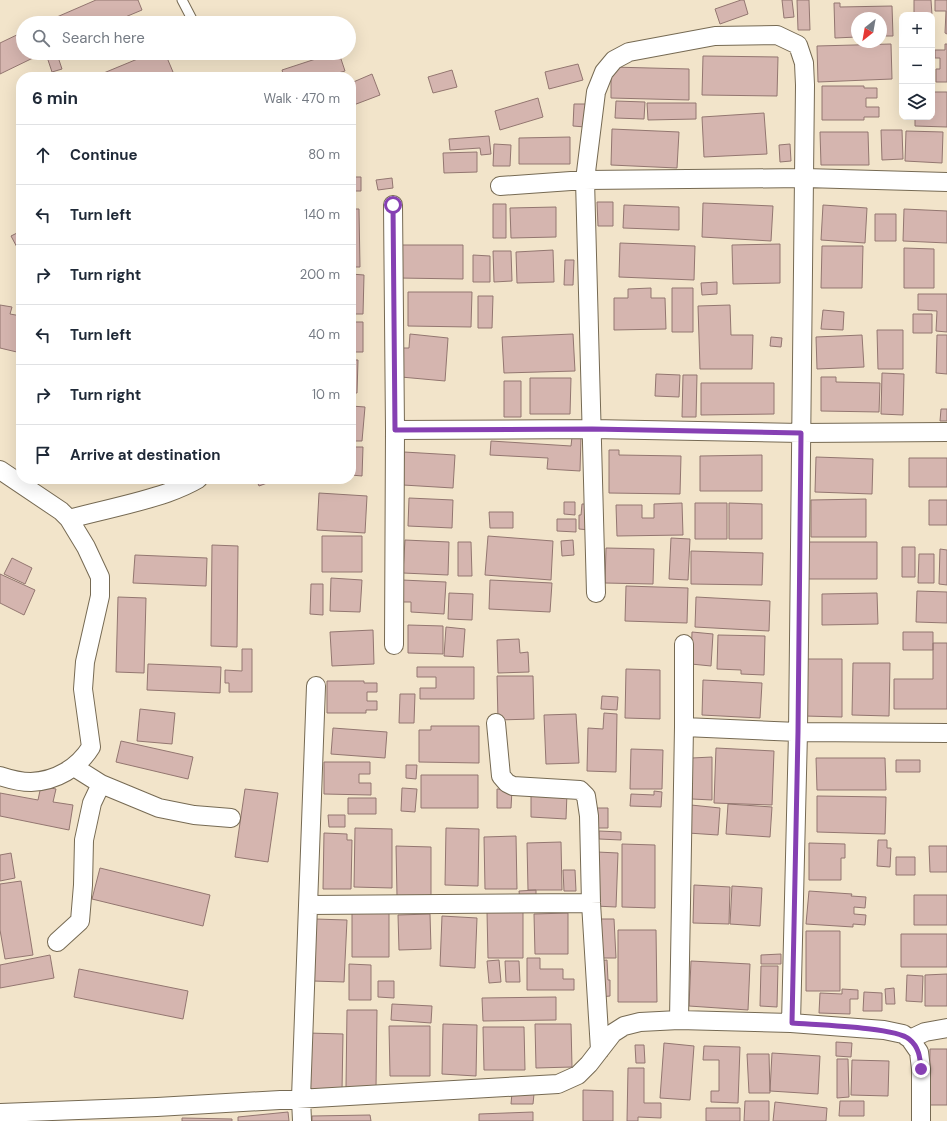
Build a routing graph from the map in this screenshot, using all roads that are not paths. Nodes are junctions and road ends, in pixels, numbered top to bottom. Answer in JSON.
{"nodes":[{"id":1,"x":182,"y":0,"type":"edge"},
{"id":2,"x":190,"y":16,"type":"edge"},
{"id":3,"x":805,"y":178,"type":"junction"},
{"id":4,"x":585,"y":180,"type":"junction"},
{"id":5,"x":947,"y":182,"type":"edge"},
{"id":6,"x":500,"y":186,"type":"dead end"},
{"id":7,"x":393,"y":205,"type":"dead end"},
{"id":8,"x":592,"y":429,"type":"junction"},
{"id":9,"x":395,"y":430,"type":"junction"},
{"id":10,"x":947,"y":432,"type":"edge"},
{"id":11,"x":801,"y":433,"type":"junction"},
{"id":12,"x":0,"y":470,"type":"edge"},
{"id":13,"x":16,"y":481,"type":"edge"},
{"id":14,"x":21,"y":484,"type":"edge"},
{"id":15,"x":190,"y":484,"type":"edge"},
{"id":16,"x":69,"y":519,"type":"junction"},
{"id":17,"x":596,"y":593,"type":"dead end"},
{"id":18,"x":684,"y":644,"type":"dead end"},
{"id":19,"x":394,"y":645,"type":"dead end"},
{"id":20,"x":316,"y":686,"type":"dead end"},
{"id":21,"x":496,"y":723,"type":"dead end"},
{"id":22,"x":684,"y":727,"type":"junction"},
{"id":23,"x":798,"y":732,"type":"junction"},
{"id":24,"x":947,"y":733,"type":"edge"},
{"id":25,"x":74,"y":767,"type":"junction"},
{"id":26,"x":0,"y":776,"type":"edge"},
{"id":27,"x":101,"y":784,"type":"junction"},
{"id":28,"x":231,"y":818,"type":"dead end"},
{"id":29,"x":591,"y":903,"type":"junction"},
{"id":30,"x":308,"y":905,"type":"junction"},
{"id":31,"x":57,"y":942,"type":"dead end"},
{"id":32,"x":679,"y":1020,"type":"junction"},
{"id":33,"x":792,"y":1023,"type":"junction"},
{"id":34,"x":947,"y":1028,"type":"edge"},
{"id":35,"x":910,"y":1039,"type":"junction"},
{"id":36,"x":600,"y":1050,"type":"junction"},
{"id":37,"x":300,"y":1098,"type":"junction"},
{"id":38,"x":0,"y":1112,"type":"edge"},
{"id":39,"x":157,"y":1114,"type":"edge"},
{"id":40,"x":302,"y":1121,"type":"edge"},
{"id":41,"x":921,"y":1121,"type":"edge"}],
"edges":[{"from":1,"to":2,"type":"lane"},
{"from":3,"to":4,"type":"street"},
{"from":3,"to":4,"type":"street"},
{"from":3,"to":5,"type":"street"},
{"from":3,"to":11,"type":"street"},
{"from":4,"to":6,"type":"street"},
{"from":4,"to":8,"type":"street"},
{"from":7,"to":9,"type":"street"},
{"from":8,"to":9,"type":"street"},
{"from":8,"to":11,"type":"street"},
{"from":8,"to":17,"type":"street"},
{"from":9,"to":19,"type":"street"},
{"from":10,"to":11,"type":"street"},
{"from":11,"to":23,"type":"street"},
{"from":12,"to":13,"type":"street"},
{"from":14,"to":16,"type":"street"},
{"from":15,"to":16,"type":"street"},
{"from":16,"to":25,"type":"street"},
{"from":18,"to":22,"type":"street"},
{"from":20,"to":30,"type":"street"},
{"from":21,"to":29,"type":"street"},
{"from":22,"to":23,"type":"street"},
{"from":22,"to":32,"type":"street"},
{"from":23,"to":24,"type":"street"},
{"from":23,"to":33,"type":"street"},
{"from":25,"to":26,"type":"street"},
{"from":25,"to":27,"type":"street"},
{"from":27,"to":28,"type":"street"},
{"from":27,"to":31,"type":"street"},
{"from":29,"to":30,"type":"street"},
{"from":29,"to":36,"type":"street"},
{"from":30,"to":37,"type":"street"},
{"from":32,"to":33,"type":"street"},
{"from":32,"to":36,"type":"street"},
{"from":33,"to":35,"type":"street"},
{"from":34,"to":35,"type":"street"},
{"from":35,"to":41,"type":"street"},
{"from":36,"to":37,"type":"street"},
{"from":37,"to":39,"type":"street"},
{"from":37,"to":40,"type":"street"},
{"from":38,"to":39,"type":"street"}]}
